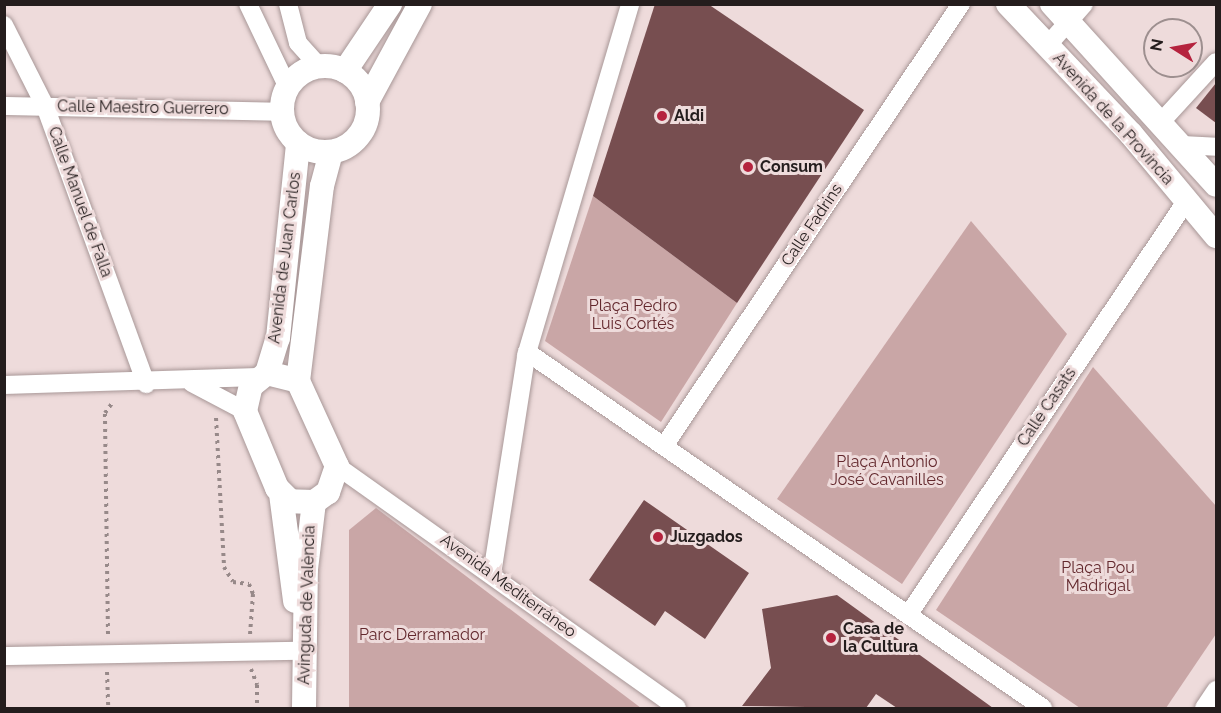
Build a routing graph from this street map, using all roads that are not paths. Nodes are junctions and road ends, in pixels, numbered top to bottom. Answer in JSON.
{"nodes":[{"id":1,"x":248,"y":4,"type":"edge"},
{"id":2,"x":288,"y":4,"type":"edge"},
{"id":3,"x":390,"y":4,"type":"edge"},
{"id":4,"x":420,"y":4,"type":"edge"},
{"id":5,"x":630,"y":4,"type":"edge"},
{"id":6,"x":961,"y":4,"type":"edge"},
{"id":7,"x":1008,"y":4,"type":"edge"},
{"id":8,"x":1052,"y":4,"type":"edge"},
{"id":9,"x":1077,"y":13,"type":"edge"},
{"id":10,"x":4,"y":25,"type":"edge"},
{"id":11,"x":1047,"y":46,"type":"junction"},
{"id":12,"x":1216,"y":62,"type":"edge"},
{"id":13,"x":319,"y":66,"type":"junction"},
{"id":14,"x":345,"y":71,"type":"junction"},
{"id":15,"x":288,"y":88,"type":"junction"},
{"id":16,"x":367,"y":102,"type":"junction"},
{"id":17,"x":4,"y":106,"type":"edge"},
{"id":18,"x":45,"y":106,"type":"junction"},
{"id":19,"x":281,"y":112,"type":"junction"},
{"id":20,"x":1161,"y":122,"type":"junction"},
{"id":21,"x":298,"y":143,"type":"junction"},
{"id":22,"x":1182,"y":145,"type":"junction"},
{"id":23,"x":1216,"y":147,"type":"edge"},
{"id":24,"x":331,"y":152,"type":"junction"},
{"id":25,"x":1216,"y":184,"type":"edge"},
{"id":26,"x":1187,"y":200,"type":"junction"},
{"id":27,"x":1216,"y":236,"type":"edge"},
{"id":28,"x":527,"y":352,"type":"junction"},
{"id":29,"x":262,"y":375,"type":"junction"},
{"id":30,"x":298,"y":381,"type":"junction"},
{"id":31,"x":190,"y":382,"type":"junction"},
{"id":32,"x":146,"y":384,"type":"junction"},
{"id":33,"x":4,"y":385,"type":"edge"},
{"id":34,"x":245,"y":411,"type":"junction"},
{"id":35,"x":664,"y":446,"type":"junction"},
{"id":36,"x":337,"y":466,"type":"junction"},
{"id":37,"x":281,"y":494,"type":"junction"},
{"id":38,"x":314,"y":502,"type":"junction"},
{"id":39,"x":492,"y":574,"type":"junction"},
{"id":40,"x":908,"y":615,"type":"junction"},
{"id":41,"x":303,"y":651,"type":"junction"},
{"id":42,"x":4,"y":656,"type":"edge"},
{"id":43,"x":1216,"y":690,"type":"edge"},
{"id":44,"x":304,"y":708,"type":"edge"},
{"id":45,"x":677,"y":708,"type":"edge"},
{"id":46,"x":1043,"y":708,"type":"edge"},
{"id":47,"x":1204,"y":708,"type":"edge"}],
"edges":[{"from":1,"to":15,"type":"street"},
{"from":2,"to":13,"type":"street"},
{"from":3,"to":14,"type":"main road"},
{"from":4,"to":16,"type":"main road"},
{"from":5,"to":28,"type":"street"},
{"from":6,"to":35,"type":"street","name":"Calle Fadrins"},
{"from":7,"to":11,"type":"main road","name":"Avenida de la Provincia"},
{"from":8,"to":9,"type":"main road","name":"Avenida de la Provincia"},
{"from":9,"to":11,"type":"street"},
{"from":9,"to":20,"type":"main road","name":"Avenida de la Provincia"},
{"from":10,"to":18,"type":"street","name":"Calle Manuel de Falla"},
{"from":11,"to":26,"type":"main road","name":"Avenida de la Provincia"},
{"from":12,"to":20,"type":"street"},
{"from":13,"to":14,"type":"main road"},
{"from":13,"to":15,"type":"main road"},
{"from":14,"to":16,"type":"main road"},
{"from":15,"to":19,"type":"main road"},
{"from":16,"to":24,"type":"main road"},
{"from":17,"to":18,"type":"street","name":"Calle Maestro Guerrero"},
{"from":18,"to":19,"type":"street","name":"Calle Maestro Guerrero"},
{"from":18,"to":32,"type":"street","name":"Calle Manuel de Falla"},
{"from":19,"to":21,"type":"main road"},
{"from":20,"to":22,"type":"main road","name":"Avenida de la Provincia"},
{"from":21,"to":24,"type":"main road"},
{"from":21,"to":29,"type":"main road","name":"Avenida de Juan Carlos"},
{"from":22,"to":23,"type":"street"},
{"from":22,"to":25,"type":"main road","name":"Avenida de la Provincia"},
{"from":24,"to":30,"type":"main road","name":"Avenida de Juan Carlos"},
{"from":26,"to":27,"type":"main road","name":"Avenida de la Provincia"},
{"from":26,"to":40,"type":"street","name":"Calle Casats"},
{"from":28,"to":35,"type":"street"},
{"from":28,"to":39,"type":"street"},
{"from":29,"to":30,"type":"main road"},
{"from":29,"to":31,"type":"street"},
{"from":29,"to":34,"type":"main road","name":"Avenida de Juan Carlos"},
{"from":30,"to":36,"type":"main road"},
{"from":31,"to":32,"type":"street"},
{"from":31,"to":34,"type":"street"},
{"from":32,"to":33,"type":"street"},
{"from":34,"to":37,"type":"main road"},
{"from":35,"to":40,"type":"street"},
{"from":36,"to":38,"type":"main road"},
{"from":36,"to":39,"type":"street","name":"Avenida Mediterráneo"},
{"from":37,"to":38,"type":"main road"},
{"from":37,"to":41,"type":"main road"},
{"from":38,"to":41,"type":"main road","name":"Avinguda de València"},
{"from":39,"to":45,"type":"street","name":"Avenida Mediterráneo"},
{"from":40,"to":46,"type":"street"},
{"from":41,"to":42,"type":"street"},
{"from":41,"to":44,"type":"main road","name":"Avinguda de València"},
{"from":43,"to":47,"type":"street"}]}
